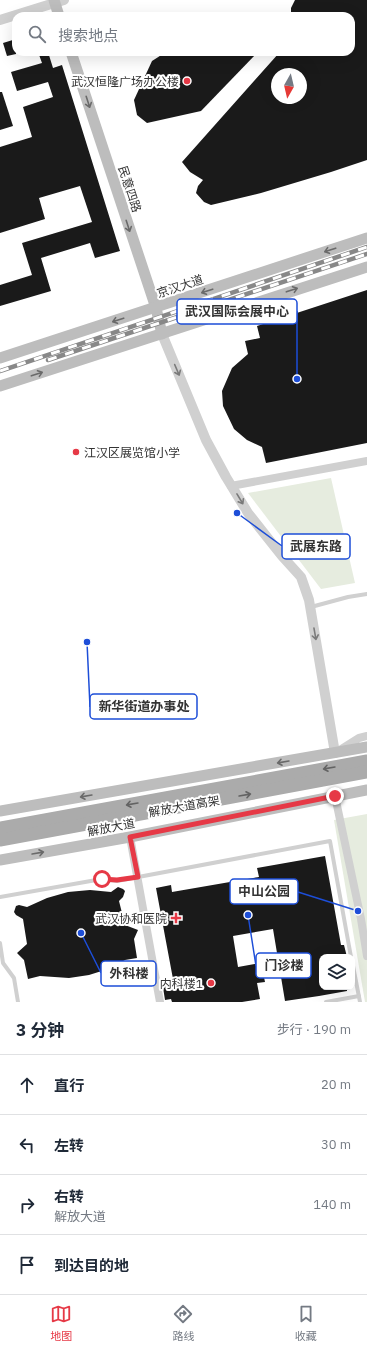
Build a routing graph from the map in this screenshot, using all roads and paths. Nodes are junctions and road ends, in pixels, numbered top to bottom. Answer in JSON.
{"nodes":[{"id":1,"x":57,"y":1,"type":"edge"},
{"id":2,"x":24,"y":12,"type":"edge"},
{"id":3,"x":58,"y":12,"type":"edge"},
{"id":4,"x":12,"y":16,"type":"edge"},
{"id":5,"x":0,"y":20,"type":"edge"},
{"id":6,"x":72,"y":56,"type":"edge"},
{"id":7,"x":367,"y":238,"type":"edge"},
{"id":8,"x":367,"y":267,"type":"edge"},
{"id":9,"x":156,"y":308,"type":"junction"},
{"id":10,"x":162,"y":334,"type":"junction"},
{"id":11,"x":0,"y":358,"type":"edge"},
{"id":12,"x":0,"y":386,"type":"edge"},
{"id":13,"x":367,"y":461,"type":"edge"},
{"id":14,"x":231,"y":486,"type":"junction"},
{"id":15,"x":367,"y":594,"type":"edge"},
{"id":16,"x":311,"y":607,"type":"junction"},
{"id":17,"x":367,"y":736,"type":"edge"},
{"id":18,"x":367,"y":747,"type":"edge"},
{"id":19,"x":335,"y":753,"type":"junction"},
{"id":20,"x":367,"y":761,"type":"edge"},
{"id":21,"x":367,"y":772,"type":"edge"},
{"id":22,"x":367,"y":790,"type":"edge"},
{"id":23,"x":335,"y":796,"type":"junction"},
{"id":24,"x":0,"y":811,"type":"edge"},
{"id":25,"x":0,"y":828,"type":"edge"},
{"id":26,"x":130,"y":837,"type":"junction"},
{"id":27,"x":0,"y":840,"type":"edge"},
{"id":28,"x":0,"y":860,"type":"edge"},
{"id":29,"x":138,"y":877,"type":"junction"},
{"id":30,"x":0,"y":897,"type":"edge"},
{"id":31,"x":0,"y":943,"type":"edge"},
{"id":32,"x":350,"y":954,"type":"edge"},
{"id":33,"x":367,"y":956,"type":"edge"},
{"id":34,"x":2,"y":963,"type":"edge"},
{"id":35,"x":355,"y":978,"type":"edge"},
{"id":36,"x":358,"y":996,"type":"junction"},
{"id":37,"x":18,"y":1002,"type":"edge"},
{"id":38,"x":160,"y":1002,"type":"edge"},
{"id":39,"x":326,"y":1002,"type":"edge"},
{"id":40,"x":360,"y":1002,"type":"edge"}],
"edges":[{"from":1,"to":2,"type":"street"},
{"from":1,"to":3,"type":"main road"},
{"from":4,"to":5,"type":"street"},
{"from":6,"to":9,"type":"main road","name":"民意四路","one_way":true},
{"from":7,"to":9,"type":"main road","name":"京汉大道","one_way":true},
{"from":10,"to":8,"type":"main road","one_way":true},
{"from":9,"to":10,"type":"main road","name":"民意四路"},
{"from":9,"to":11,"type":"main road","name":"京汉大道","one_way":true},
{"from":12,"to":10,"type":"main road","one_way":true},
{"from":10,"to":14,"type":"street","one_way":true},
{"from":13,"to":14,"type":"street"},
{"from":14,"to":16,"type":"street","one_way":true},
{"from":15,"to":16,"type":"lane"},
{"from":16,"to":19,"type":"street","one_way":true},
{"from":17,"to":19,"type":"street"},
{"from":18,"to":19,"type":"main road"},
{"from":19,"to":24,"type":"main road","one_way":true},
{"from":20,"to":25,"type":"main road","name":"解放大道高架","one_way":true},
{"from":27,"to":21,"type":"main road","name":"解放大道高架","one_way":true},
{"from":22,"to":23,"type":"main road","name":"解放大道"},
{"from":23,"to":26,"type":"main road","name":"解放大道"},
{"from":23,"to":33,"type":"street"},
{"from":28,"to":26,"type":"main road","name":"解放大道","one_way":true},
{"from":26,"to":29,"type":"street"},
{"from":29,"to":30,"type":"lane"},
{"from":29,"to":32,"type":"lane"},
{"from":29,"to":38,"type":"street"},
{"from":31,"to":34,"type":"lane"},
{"from":34,"to":37,"type":"lane"},
{"from":35,"to":36,"type":"lane"},
{"from":36,"to":39,"type":"lane"},
{"from":36,"to":40,"type":"lane"}]}
